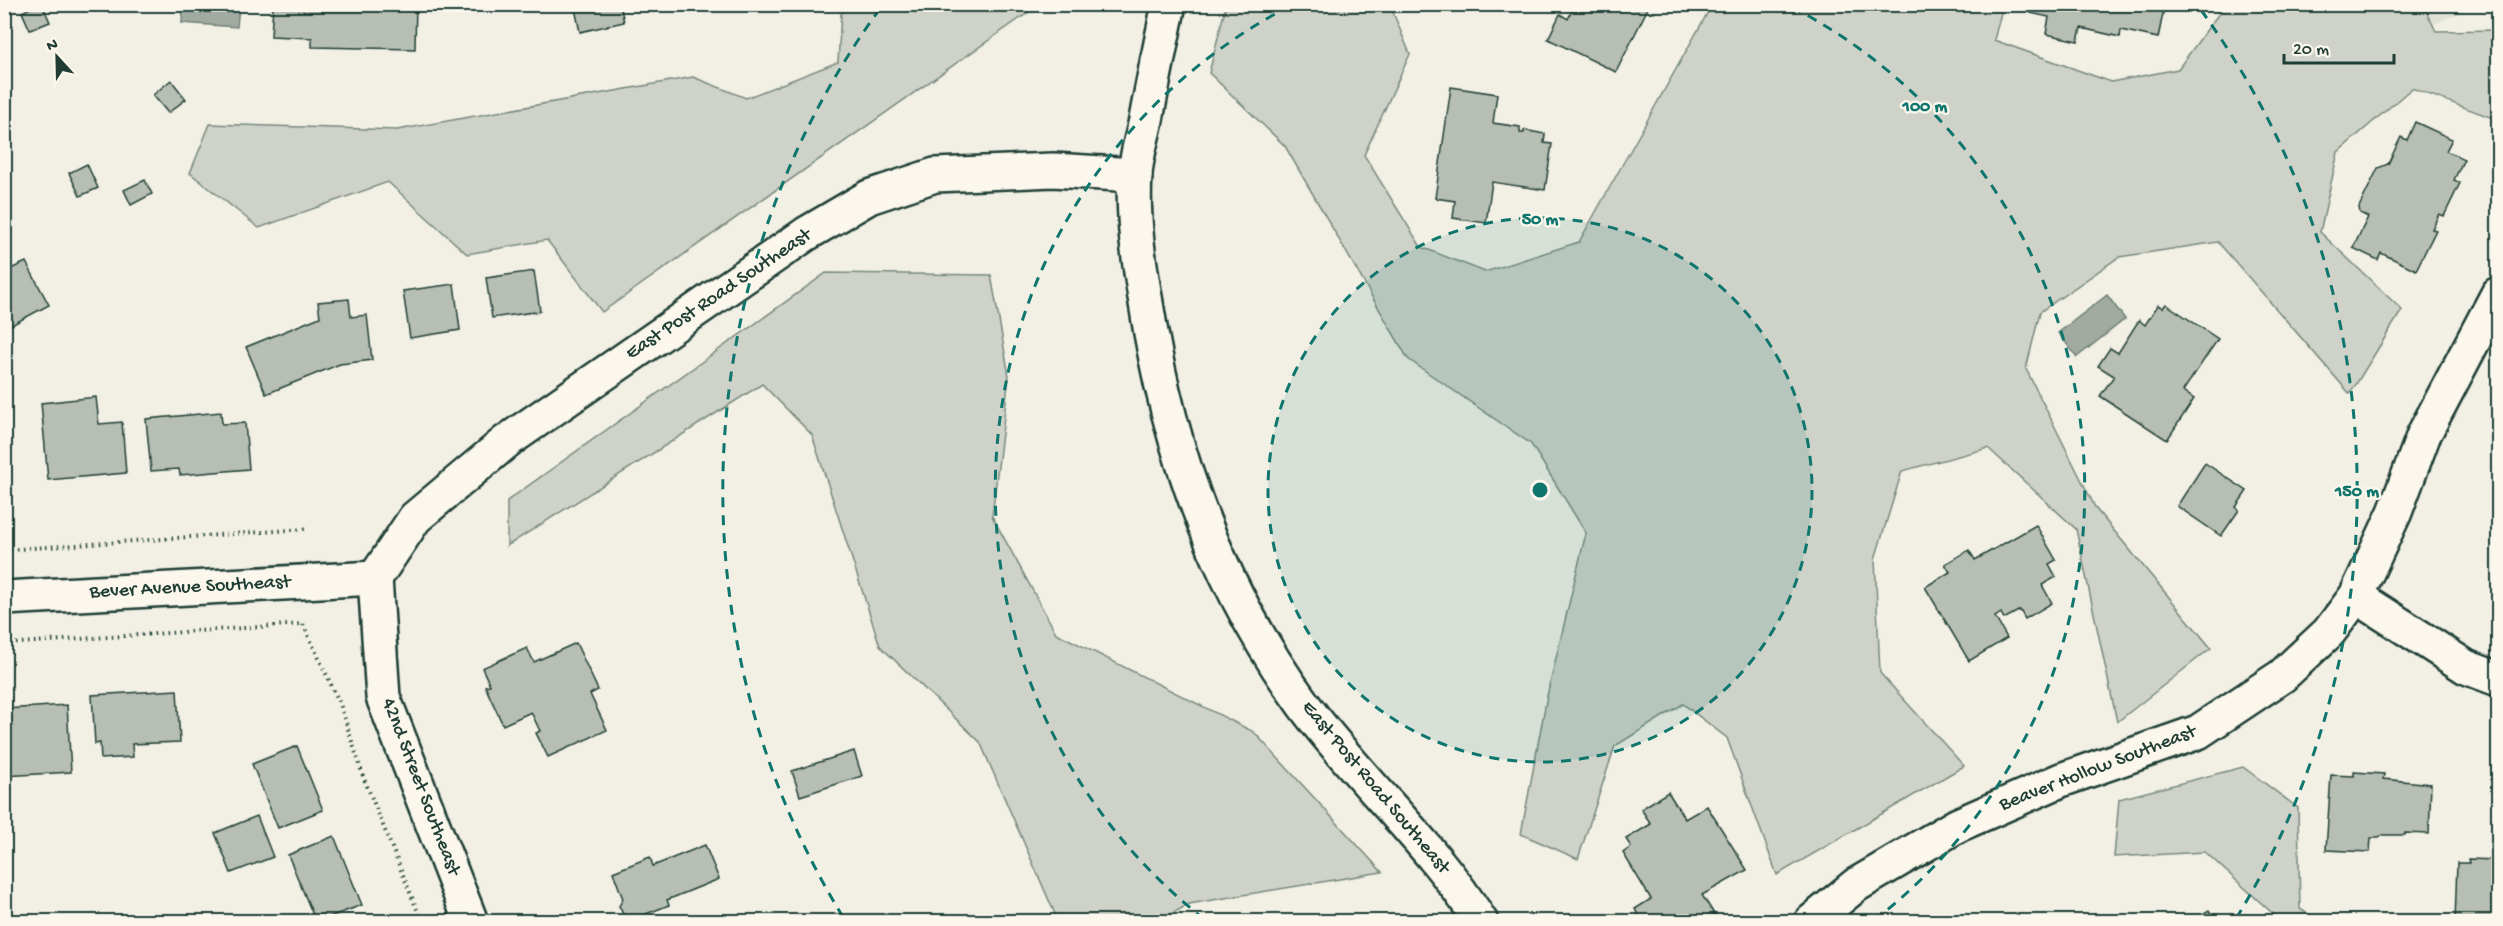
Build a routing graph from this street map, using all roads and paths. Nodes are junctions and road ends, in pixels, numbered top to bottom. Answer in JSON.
{"nodes":[{"id":1,"x":1169,"y":4,"type":"edge"},
{"id":2,"x":1135,"y":175,"type":"junction"},
{"id":3,"x":2499,"y":294,"type":"edge"},
{"id":4,"x":305,"y":529,"type":"dead end"},
{"id":5,"x":4,"y":550,"type":"edge"},
{"id":6,"x":375,"y":578,"type":"junction"},
{"id":7,"x":2356,"y":596,"type":"junction"},
{"id":8,"x":4,"y":598,"type":"edge"},
{"id":9,"x":4,"y":644,"type":"edge"},
{"id":10,"x":2499,"y":679,"type":"edge"},
{"id":11,"x":422,"y":921,"type":"edge"},
{"id":12,"x":471,"y":921,"type":"edge"},
{"id":13,"x":1481,"y":921,"type":"edge"},
{"id":14,"x":1811,"y":921,"type":"edge"}],
"edges":[{"from":1,"to":2,"type":"street","name":"East Post Road Southeast"},
{"from":2,"to":6,"type":"street","name":"East Post Road Southeast"},
{"from":2,"to":13,"type":"street","name":"East Post Road Southeast"},
{"from":3,"to":7,"type":"street","name":"Beaver Hollow Southeast"},
{"from":4,"to":5,"type":"path"},
{"from":6,"to":8,"type":"street","name":"Bever Avenue Southeast"},
{"from":6,"to":12,"type":"street","name":"42nd Street Southeast"},
{"from":7,"to":10,"type":"street"},
{"from":7,"to":14,"type":"street","name":"Beaver Hollow Southeast"},
{"from":9,"to":11,"type":"path"}]}
